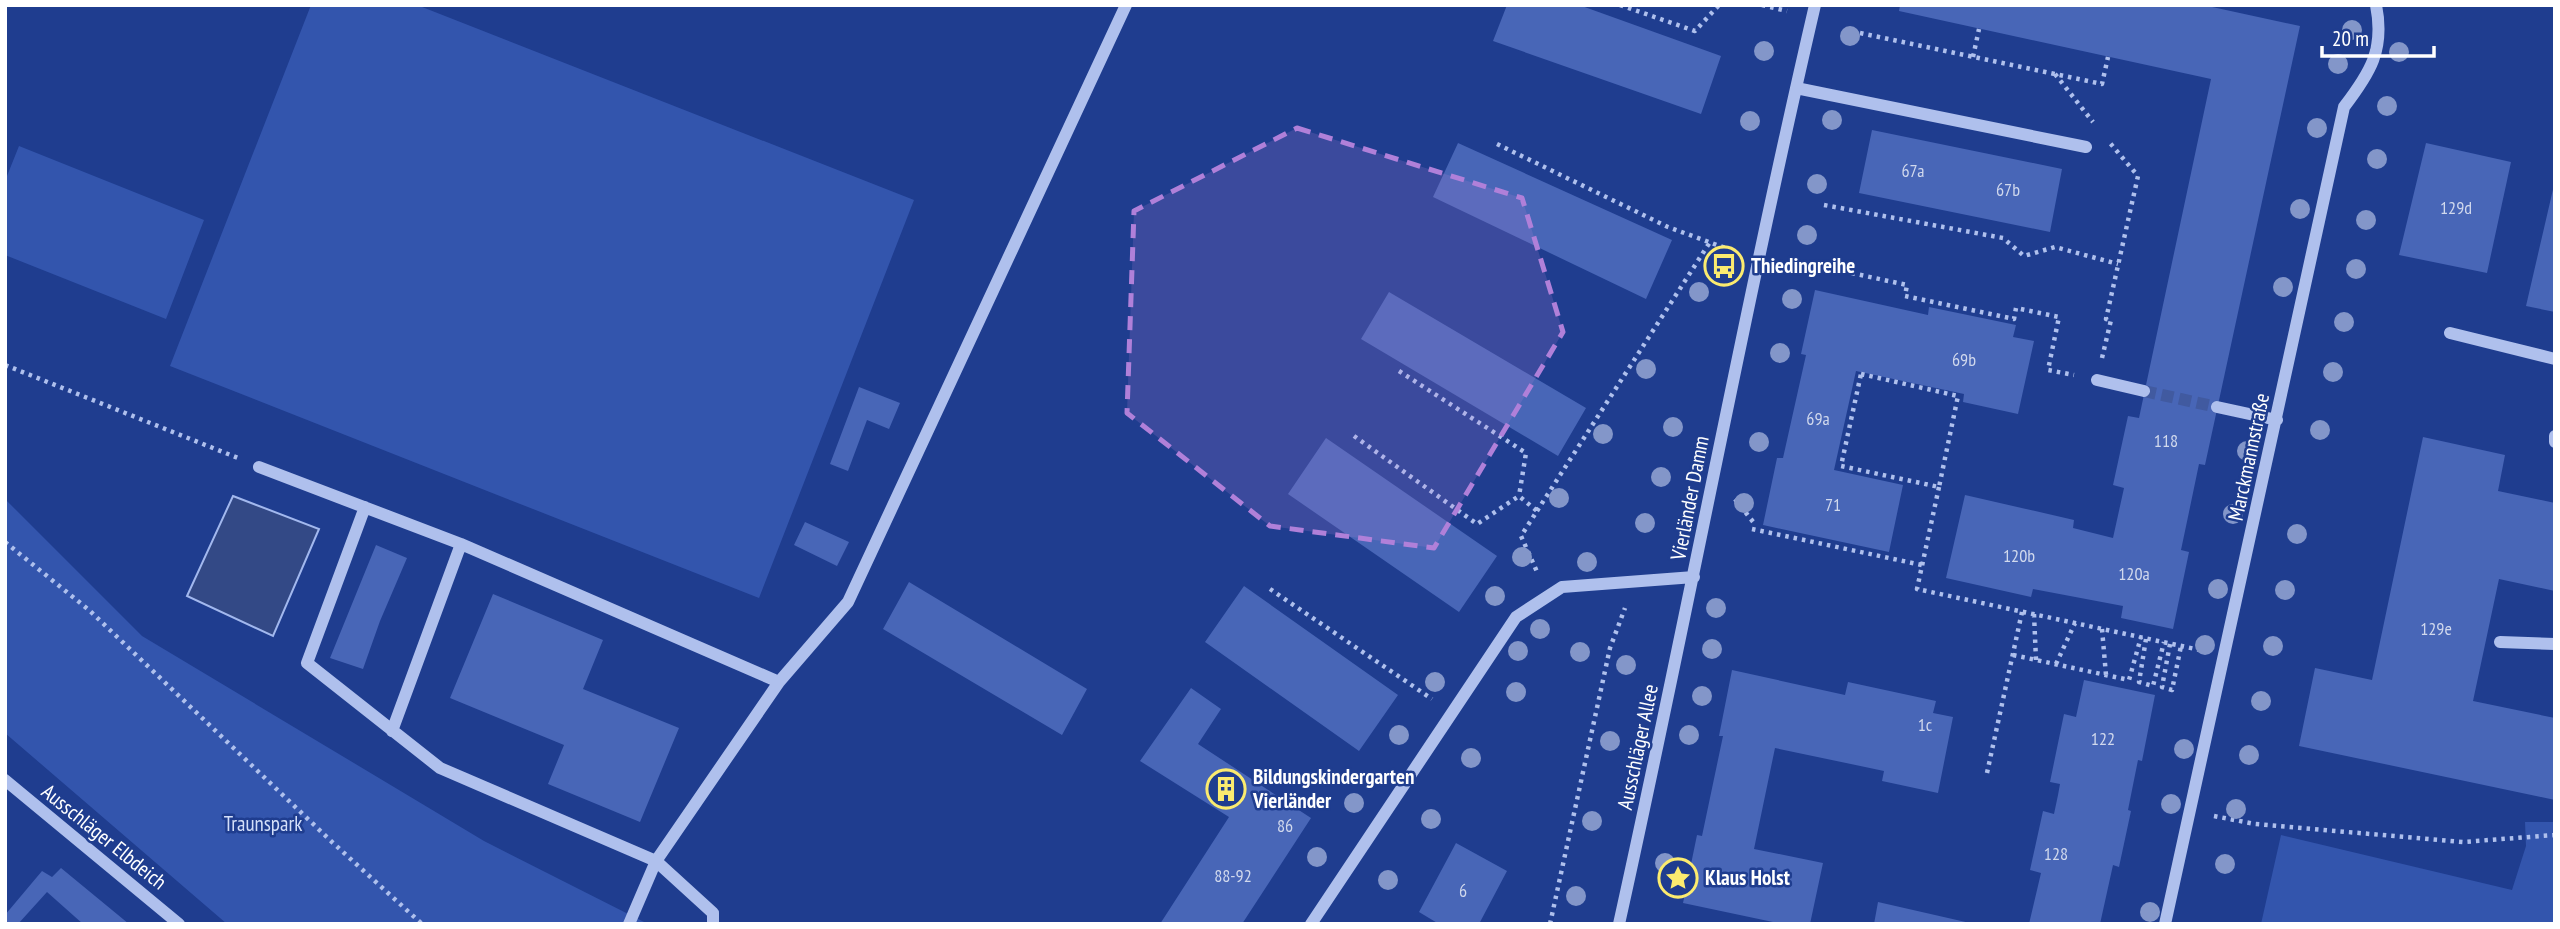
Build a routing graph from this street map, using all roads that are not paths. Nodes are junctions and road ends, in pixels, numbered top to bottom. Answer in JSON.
{"nodes":[{"id":1,"x":1126,"y":5,"type":"edge"},
{"id":2,"x":1815,"y":5,"type":"edge"},
{"id":3,"x":2376,"y":5,"type":"edge"},
{"id":4,"x":1796,"y":88,"type":"junction"},
{"id":5,"x":2086,"y":147,"type":"dead end"},
{"id":6,"x":2450,"y":333,"type":"dead end"},
{"id":7,"x":2555,"y":359,"type":"edge"},
{"id":8,"x":2097,"y":380,"type":"road end"},
{"id":9,"x":2144,"y":391,"type":"tunnel mouth"},
{"id":10,"x":2217,"y":407,"type":"tunnel mouth"},
{"id":11,"x":2277,"y":420,"type":"junction"},
{"id":12,"x":2555,"y":436,"type":"edge"},
{"id":13,"x":2555,"y":442,"type":"edge"},
{"id":14,"x":259,"y":467,"type":"road end"},
{"id":15,"x":365,"y":507,"type":"junction"},
{"id":16,"x":461,"y":544,"type":"junction"},
{"id":17,"x":1694,"y":578,"type":"junction"},
{"id":18,"x":2500,"y":642,"type":"dead end"},
{"id":19,"x":2555,"y":644,"type":"edge"},
{"id":20,"x":779,"y":682,"type":"junction"},
{"id":21,"x":393,"y":731,"type":"junction"},
{"id":22,"x":5,"y":780,"type":"edge"},
{"id":23,"x":656,"y":861,"type":"junction"},
{"id":24,"x":180,"y":924,"type":"edge"},
{"id":25,"x":629,"y":924,"type":"edge"},
{"id":26,"x":713,"y":924,"type":"edge"},
{"id":27,"x":1311,"y":924,"type":"edge"},
{"id":28,"x":1619,"y":924,"type":"edge"},
{"id":29,"x":2165,"y":924,"type":"edge"}],
"edges":[{"from":1,"to":20,"type":"street"},
{"from":2,"to":4,"type":"street","name":"Vierländer Damm"},
{"from":3,"to":11,"type":"street","name":"Marckmannstraße"},
{"from":4,"to":5,"type":"street"},
{"from":4,"to":17,"type":"street","name":"Vierländer Damm"},
{"from":6,"to":7,"type":"street"},
{"from":8,"to":9,"type":"street"},
{"from":10,"to":11,"type":"street"},
{"from":11,"to":29,"type":"street","name":"Marckmannstraße"},
{"from":12,"to":13,"type":"street"},
{"from":14,"to":15,"type":"street"},
{"from":15,"to":16,"type":"street"},
{"from":15,"to":21,"type":"street"},
{"from":16,"to":20,"type":"street"},
{"from":16,"to":21,"type":"street"},
{"from":17,"to":27,"type":"street","name":"Vierländer Damm"},
{"from":17,"to":28,"type":"street","name":"Ausschläger Allee"},
{"from":18,"to":19,"type":"street"},
{"from":20,"to":23,"type":"street"},
{"from":21,"to":23,"type":"street"},
{"from":22,"to":24,"type":"street","name":"Ausschläger Elbdeich"},
{"from":23,"to":25,"type":"street"},
{"from":23,"to":26,"type":"street"}]}
